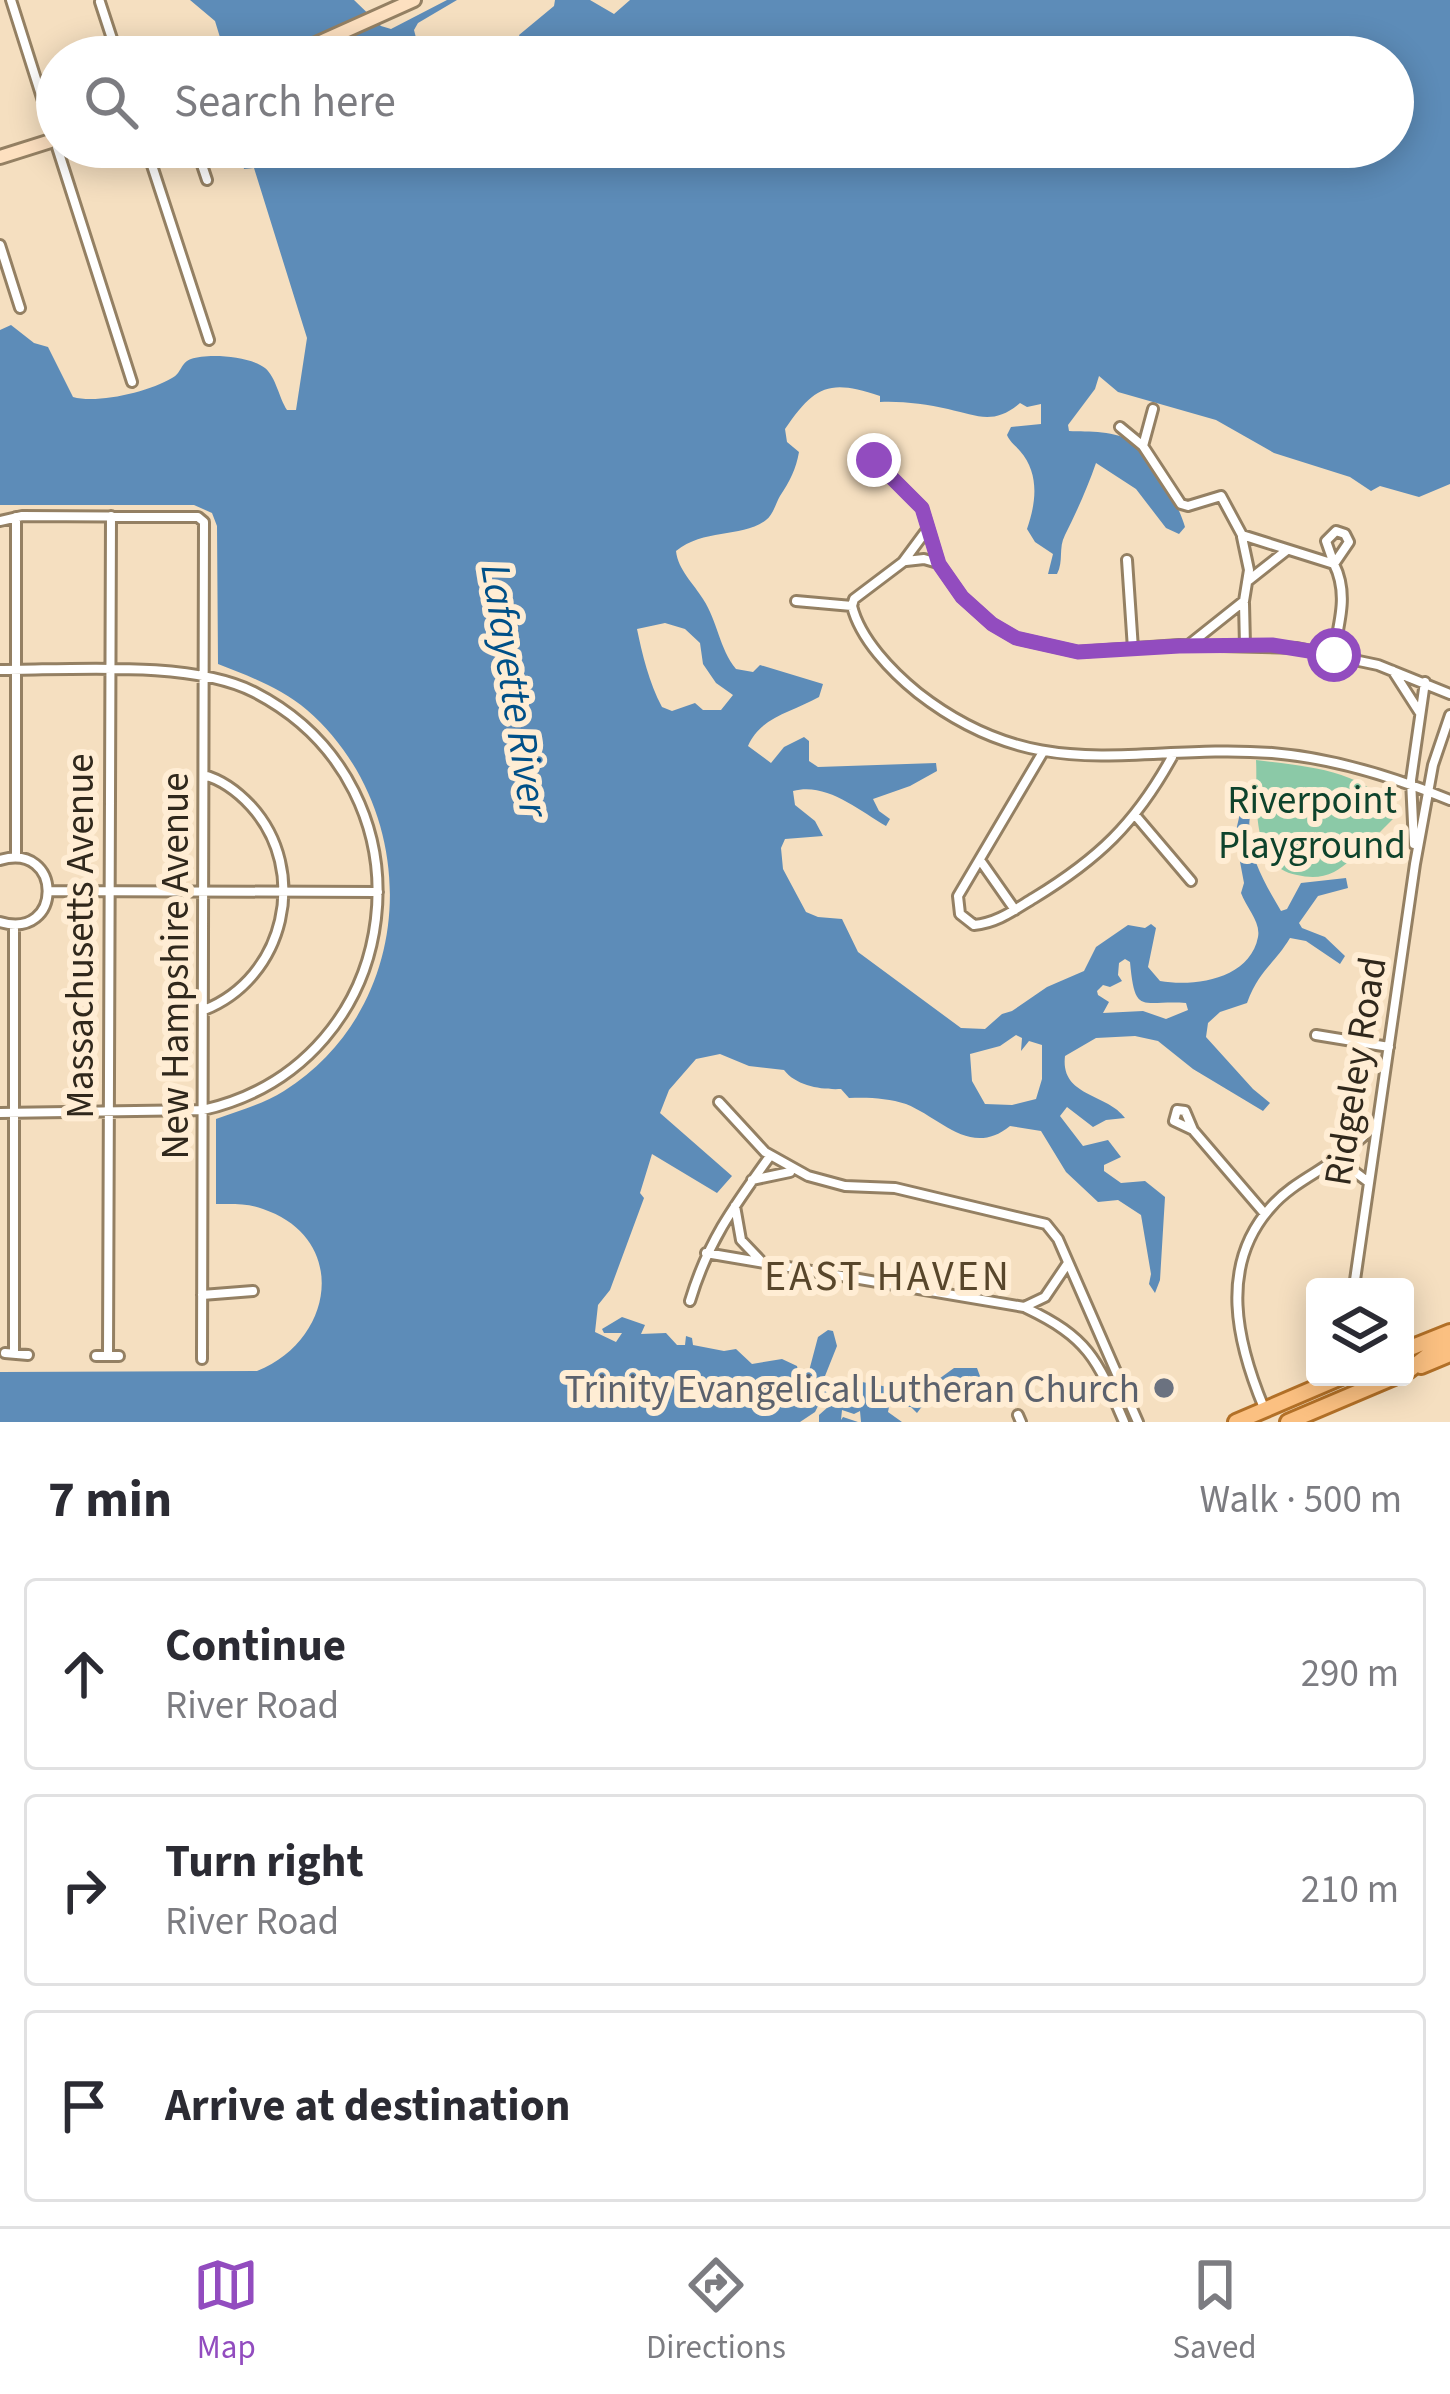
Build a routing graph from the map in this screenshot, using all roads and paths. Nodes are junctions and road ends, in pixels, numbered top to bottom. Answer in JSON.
{"nodes":[{"id":1,"x":11,"y":0,"type":"edge"},
{"id":2,"x":414,"y":0,"type":"edge"},
{"id":3,"x":100,"y":2,"type":"edge"},
{"id":4,"x":111,"y":36,"type":"edge"},
{"id":5,"x":334,"y":36,"type":"edge"},
{"id":6,"x":36,"y":78,"type":"edge"},
{"id":7,"x":36,"y":149,"type":"edge"},
{"id":8,"x":0,"y":158,"type":"edge"},
{"id":9,"x":65,"y":168,"type":"edge"},
{"id":10,"x":153,"y":168,"type":"edge"},
{"id":11,"x":203,"y":168,"type":"edge"},
{"id":12,"x":207,"y":180,"type":"dead end"},
{"id":13,"x":0,"y":245,"type":"edge"},
{"id":14,"x":20,"y":308,"type":"dead end"},
{"id":15,"x":209,"y":340,"type":"dead end"},
{"id":16,"x":132,"y":382,"type":"dead end"},
{"id":17,"x":1153,"y":409,"type":"dead end"},
{"id":18,"x":1120,"y":427,"type":"dead end"},
{"id":19,"x":1143,"y":446,"type":"junction"},
{"id":20,"x":874,"y":460,"type":"dead end"},
{"id":21,"x":111,"y":516,"type":"junction"},
{"id":22,"x":16,"y":517,"type":"junction"},
{"id":23,"x":0,"y":521,"type":"edge"},
{"id":24,"x":927,"y":529,"type":"junction"},
{"id":25,"x":1242,"y":536,"type":"junction"},
{"id":26,"x":1287,"y":550,"type":"junction"},
{"id":27,"x":1127,"y":560,"type":"dead end"},
{"id":28,"x":903,"y":562,"type":"junction"},
{"id":29,"x":939,"y":564,"type":"junction"},
{"id":30,"x":1248,"y":581,"type":"junction"},
{"id":31,"x":796,"y":601,"type":"dead end"},
{"id":32,"x":1244,"y":602,"type":"junction"},
{"id":33,"x":852,"y":606,"type":"junction"},
{"id":34,"x":1188,"y":646,"type":"junction"},
{"id":35,"x":1245,"y":646,"type":"junction"},
{"id":36,"x":1133,"y":649,"type":"junction"},
{"id":37,"x":1334,"y":655,"type":"junction"},
{"id":38,"x":0,"y":670,"type":"edge"},
{"id":39,"x":16,"y":670,"type":"junction"},
{"id":40,"x":110,"y":670,"type":"junction"},
{"id":41,"x":1392,"y":670,"type":"junction"},
{"id":42,"x":205,"y":675,"type":"junction"},
{"id":43,"x":1425,"y":682,"type":"junction"},
{"id":44,"x":1450,"y":694,"type":"edge"},
{"id":45,"x":1420,"y":713,"type":"junction"},
{"id":46,"x":1450,"y":715,"type":"edge"},
{"id":47,"x":1043,"y":752,"type":"junction"},
{"id":48,"x":1173,"y":756,"type":"junction"},
{"id":49,"x":204,"y":775,"type":"junction"},
{"id":50,"x":1412,"y":784,"type":"junction"},
{"id":51,"x":1428,"y":791,"type":"junction"},
{"id":52,"x":1450,"y":800,"type":"edge"},
{"id":53,"x":1135,"y":815,"type":"junction"},
{"id":54,"x":16,"y":857,"type":"junction"},
{"id":55,"x":0,"y":860,"type":"edge"},
{"id":56,"x":980,"y":860,"type":"junction"},
{"id":57,"x":1415,"y":864,"type":"junction"},
{"id":58,"x":1191,"y":881,"type":"dead end"},
{"id":59,"x":49,"y":891,"type":"junction"},
{"id":60,"x":110,"y":891,"type":"junction"},
{"id":61,"x":204,"y":892,"type":"junction"},
{"id":62,"x":284,"y":892,"type":"junction"},
{"id":63,"x":378,"y":892,"type":"junction"},
{"id":64,"x":1015,"y":910,"type":"junction"},
{"id":65,"x":0,"y":922,"type":"edge"},
{"id":66,"x":14,"y":925,"type":"junction"},
{"id":67,"x":204,"y":1010,"type":"junction"},
{"id":68,"x":1316,"y":1035,"type":"dead end"},
{"id":69,"x":1389,"y":1047,"type":"junction"},
{"id":70,"x":719,"y":1102,"type":"dead end"},
{"id":71,"x":203,"y":1110,"type":"junction"},
{"id":72,"x":0,"y":1113,"type":"edge"},
{"id":73,"x":14,"y":1113,"type":"junction"},
{"id":74,"x":109,"y":1113,"type":"junction"},
{"id":75,"x":1376,"y":1126,"type":"junction"},
{"id":76,"x":1193,"y":1130,"type":"dead end"},
{"id":77,"x":770,"y":1156,"type":"junction"},
{"id":78,"x":1331,"y":1163,"type":"junction"},
{"id":79,"x":797,"y":1172,"type":"junction"},
{"id":80,"x":752,"y":1180,"type":"junction"},
{"id":81,"x":1367,"y":1181,"type":"junction"},
{"id":82,"x":737,"y":1199,"type":"junction"},
{"id":83,"x":1265,"y":1214,"type":"junction"},
{"id":84,"x":706,"y":1253,"type":"junction"},
{"id":85,"x":764,"y":1262,"type":"junction"},
{"id":86,"x":1068,"y":1262,"type":"junction"},
{"id":87,"x":1355,"y":1278,"type":"edge"},
{"id":88,"x":253,"y":1291,"type":"dead end"},
{"id":89,"x":202,"y":1295,"type":"junction"},
{"id":90,"x":690,"y":1301,"type":"dead end"},
{"id":91,"x":1024,"y":1307,"type":"junction"},
{"id":92,"x":1450,"y":1335,"type":"edge"},
{"id":93,"x":1100,"y":1337,"type":"junction"},
{"id":94,"x":1414,"y":1347,"type":"edge"},
{"id":95,"x":1089,"y":1350,"type":"junction"},
{"id":96,"x":1450,"y":1354,"type":"edge"},
{"id":97,"x":28,"y":1355,"type":"dead end"},
{"id":98,"x":95,"y":1356,"type":"dead end"},
{"id":99,"x":202,"y":1359,"type":"dead end"},
{"id":100,"x":1414,"y":1361,"type":"edge"},
{"id":101,"x":1414,"y":1368,"type":"edge"},
{"id":102,"x":1322,"y":1386,"type":"edge"},
{"id":103,"x":1370,"y":1386,"type":"edge"},
{"id":104,"x":1259,"y":1415,"type":"edge"},
{"id":105,"x":1124,"y":1422,"type":"edge"},
{"id":106,"x":1138,"y":1422,"type":"edge"},
{"id":107,"x":1236,"y":1422,"type":"edge"},
{"id":108,"x":1288,"y":1422,"type":"edge"}],
"edges":[{"from":1,"to":6,"type":"street"},
{"from":2,"to":5,"type":"main road"},
{"from":3,"to":4,"type":"street"},
{"from":7,"to":8,"type":"main road"},
{"from":9,"to":16,"type":"street"},
{"from":10,"to":15,"type":"street"},
{"from":11,"to":12,"type":"street"},
{"from":13,"to":14,"type":"street"},
{"from":17,"to":19,"type":"street"},
{"from":18,"to":19,"type":"street"},
{"from":19,"to":25,"type":"street"},
{"from":20,"to":24,"type":"street"},
{"from":21,"to":22,"type":"street"},
{"from":21,"to":40,"type":"street","name":"Massachusetts Avenue"},
{"from":21,"to":42,"type":"street","name":"New Hampshire Avenue"},
{"from":22,"to":23,"type":"street"},
{"from":22,"to":39,"type":"street"},
{"from":24,"to":28,"type":"street"},
{"from":24,"to":29,"type":"street"},
{"from":25,"to":26,"type":"street"},
{"from":25,"to":30,"type":"street"},
{"from":26,"to":30,"type":"street"},
{"from":26,"to":37,"type":"street"},
{"from":27,"to":36,"type":"street"},
{"from":28,"to":29,"type":"street"},
{"from":28,"to":33,"type":"street"},
{"from":29,"to":36,"type":"street"},
{"from":30,"to":32,"type":"street"},
{"from":31,"to":33,"type":"street"},
{"from":32,"to":34,"type":"street"},
{"from":32,"to":35,"type":"street"},
{"from":33,"to":47,"type":"street"},
{"from":34,"to":35,"type":"street"},
{"from":34,"to":36,"type":"street"},
{"from":35,"to":37,"type":"street"},
{"from":37,"to":41,"type":"street"},
{"from":38,"to":39,"type":"street"},
{"from":39,"to":40,"type":"street"},
{"from":39,"to":54,"type":"street"},
{"from":40,"to":42,"type":"street"},
{"from":40,"to":60,"type":"street","name":"Massachusetts Avenue"},
{"from":41,"to":43,"type":"street"},
{"from":41,"to":45,"type":"street"},
{"from":42,"to":49,"type":"street","name":"New Hampshire Avenue"},
{"from":42,"to":63,"type":"street"},
{"from":43,"to":44,"type":"street"},
{"from":43,"to":45,"type":"street","name":"Ridgeley Road"},
{"from":45,"to":50,"type":"street","name":"Ridgeley Road"},
{"from":46,"to":51,"type":"street","name":"Ridgeley Road"},
{"from":47,"to":48,"type":"street"},
{"from":47,"to":56,"type":"street"},
{"from":48,"to":50,"type":"street"},
{"from":48,"to":53,"type":"street"},
{"from":49,"to":61,"type":"street","name":"New Hampshire Avenue"},
{"from":49,"to":62,"type":"street"},
{"from":50,"to":51,"type":"street"},
{"from":50,"to":57,"type":"street","name":"Ridgeley Road"},
{"from":51,"to":52,"type":"street"},
{"from":51,"to":57,"type":"street","name":"Ridgeley Road"},
{"from":53,"to":58,"type":"street"},
{"from":53,"to":64,"type":"street"},
{"from":54,"to":55,"type":"street"},
{"from":54,"to":59,"type":"street"},
{"from":56,"to":64,"type":"street"},
{"from":56,"to":64,"type":"street"},
{"from":57,"to":69,"type":"street","name":"Ridgeley Road"},
{"from":59,"to":60,"type":"street"},
{"from":59,"to":66,"type":"street"},
{"from":60,"to":61,"type":"street"},
{"from":60,"to":74,"type":"street","name":"Massachusetts Avenue"},
{"from":61,"to":62,"type":"street"},
{"from":61,"to":67,"type":"street","name":"New Hampshire Avenue"},
{"from":62,"to":63,"type":"street"},
{"from":62,"to":67,"type":"street"},
{"from":63,"to":71,"type":"street"},
{"from":65,"to":66,"type":"street"},
{"from":66,"to":73,"type":"street"},
{"from":67,"to":71,"type":"street","name":"New Hampshire Avenue"},
{"from":68,"to":69,"type":"street"},
{"from":69,"to":75,"type":"street","name":"Ridgeley Road"},
{"from":70,"to":77,"type":"street"},
{"from":71,"to":74,"type":"street"},
{"from":71,"to":89,"type":"street","name":"New Hampshire Avenue"},
{"from":72,"to":73,"type":"street"},
{"from":73,"to":74,"type":"street"},
{"from":73,"to":97,"type":"street"},
{"from":74,"to":98,"type":"street","name":"Massachusetts Avenue"},
{"from":75,"to":78,"type":"street"},
{"from":75,"to":81,"type":"street","name":"Ridgeley Road"},
{"from":76,"to":83,"type":"street"},
{"from":77,"to":79,"type":"street"},
{"from":77,"to":80,"type":"street"},
{"from":78,"to":81,"type":"street"},
{"from":78,"to":83,"type":"street"},
{"from":79,"to":80,"type":"street"},
{"from":79,"to":86,"type":"street"},
{"from":80,"to":82,"type":"street"},
{"from":81,"to":87,"type":"street","name":"Ridgeley Road"},
{"from":82,"to":84,"type":"street"},
{"from":82,"to":85,"type":"street"},
{"from":83,"to":104,"type":"street"},
{"from":84,"to":85,"type":"street"},
{"from":84,"to":90,"type":"street"},
{"from":85,"to":91,"type":"street"},
{"from":86,"to":91,"type":"street"},
{"from":86,"to":93,"type":"street"},
{"from":88,"to":89,"type":"street"},
{"from":89,"to":99,"type":"street","name":"New Hampshire Avenue"},
{"from":91,"to":95,"type":"street"},
{"from":92,"to":94,"type":"main road"},
{"from":92,"to":100,"type":"main road"},
{"from":93,"to":95,"type":"street"},
{"from":93,"to":106,"type":"street"},
{"from":95,"to":105,"type":"street"},
{"from":96,"to":101,"type":"main road"},
{"from":102,"to":104,"type":"main road"},
{"from":103,"to":108,"type":"main road"},
{"from":104,"to":107,"type":"main road"}]}
